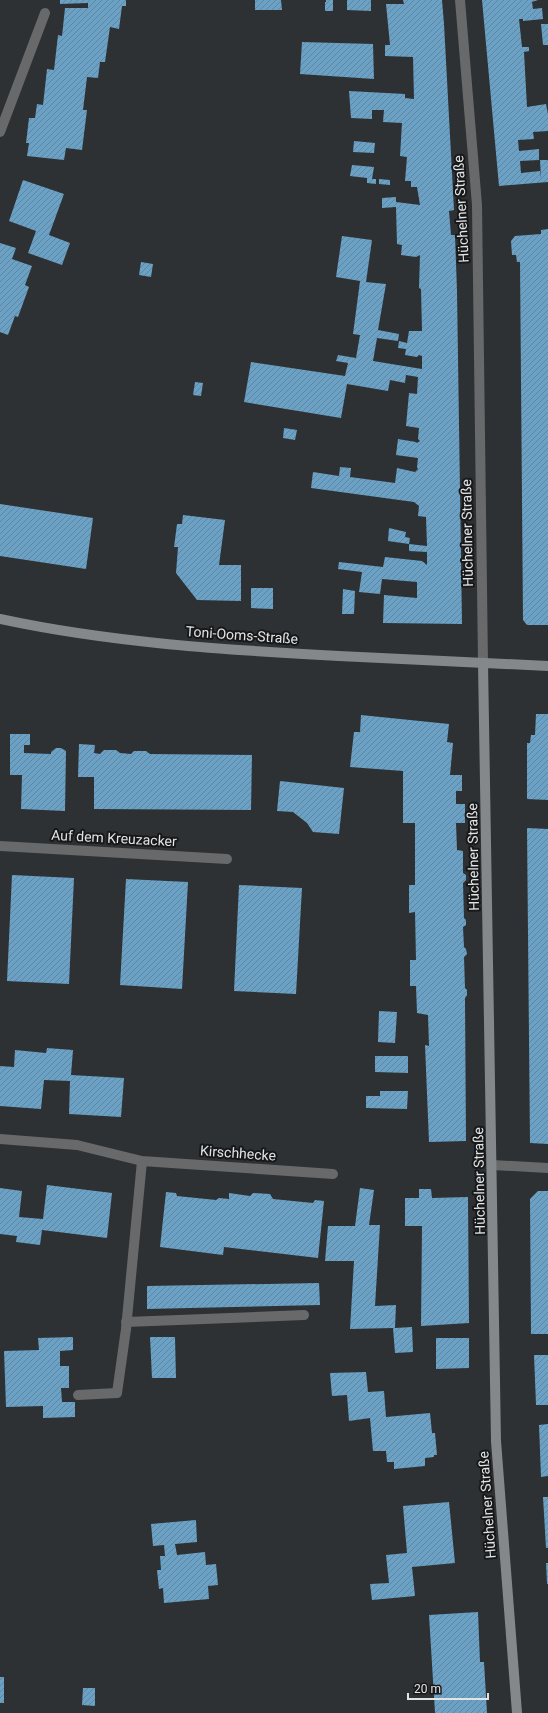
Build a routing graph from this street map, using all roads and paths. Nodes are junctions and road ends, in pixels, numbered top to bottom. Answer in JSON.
{"nodes":[{"id":1,"x":460,"y":0,"type":"edge"},
{"id":2,"x":45,"y":13,"type":"dead end"},
{"id":3,"x":0,"y":132,"type":"edge"},
{"id":4,"x":0,"y":619,"type":"edge"},
{"id":5,"x":483,"y":663,"type":"junction"},
{"id":6,"x":548,"y":666,"type":"edge"},
{"id":7,"x":0,"y":846,"type":"edge"},
{"id":8,"x":227,"y":859,"type":"dead end"},
{"id":9,"x":0,"y":1139,"type":"edge"},
{"id":10,"x":142,"y":1161,"type":"junction"},
{"id":11,"x":492,"y":1165,"type":"junction"},
{"id":12,"x":548,"y":1168,"type":"edge"},
{"id":13,"x":333,"y":1174,"type":"dead end"},
{"id":14,"x":304,"y":1315,"type":"dead end"},
{"id":15,"x":126,"y":1326,"type":"junction"},
{"id":16,"x":78,"y":1395,"type":"dead end"},
{"id":17,"x":517,"y":1713,"type":"edge"}],
"edges":[{"from":1,"to":5,"type":"street","name":"Hüchelner Straße"},
{"from":2,"to":3,"type":"street"},
{"from":4,"to":5,"type":"street","name":"Toni-Ooms-Straße"},
{"from":5,"to":6,"type":"street","name":"Toni-Ooms-Straße"},
{"from":5,"to":11,"type":"street","name":"Hüchelner Straße"},
{"from":7,"to":8,"type":"street","name":"Auf dem Kreuzacker"},
{"from":9,"to":10,"type":"street","name":"Kirschhecke"},
{"from":10,"to":13,"type":"street","name":"Kirschhecke"},
{"from":10,"to":15,"type":"street"},
{"from":11,"to":12,"type":"street"},
{"from":11,"to":17,"type":"street","name":"Hüchelner Straße"},
{"from":14,"to":15,"type":"street"},
{"from":15,"to":16,"type":"street"}]}
